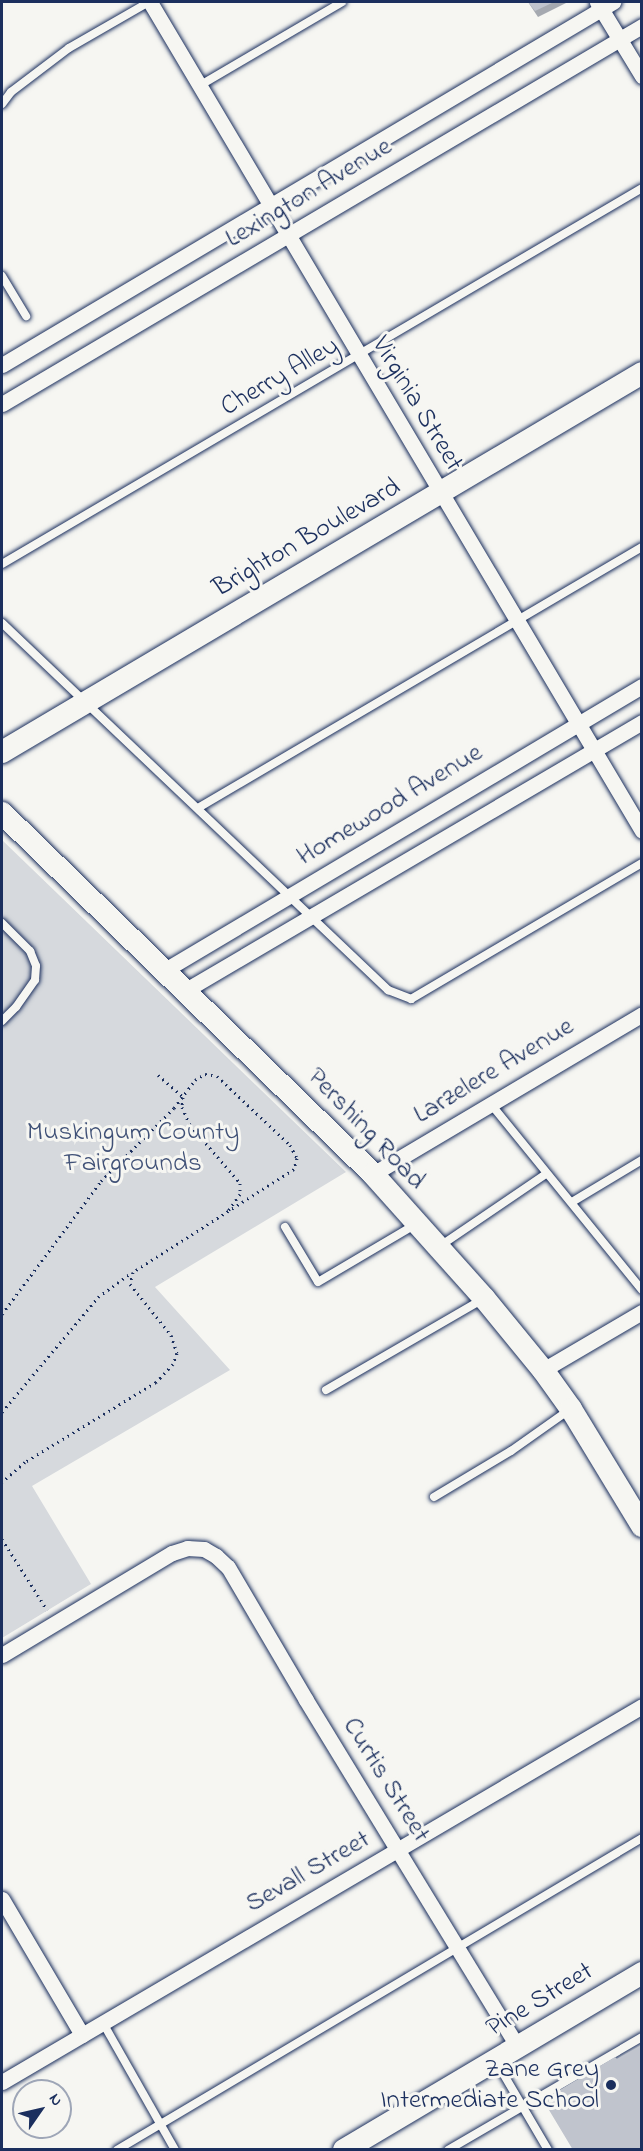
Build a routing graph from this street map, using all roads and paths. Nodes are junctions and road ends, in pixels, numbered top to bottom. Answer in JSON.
{"nodes":[{"id":1,"x":150,"y":2,"type":"edge"},
{"id":2,"x":342,"y":2,"type":"edge"},
{"id":3,"x":604,"y":4,"type":"edge"},
{"id":4,"x":642,"y":26,"type":"edge"},
{"id":5,"x":619,"y":39,"type":"junction"},
{"id":6,"x":642,"y":76,"type":"edge"},
{"id":7,"x":199,"y":86,"type":"junction"},
{"id":8,"x":2,"y":104,"type":"edge"},
{"id":9,"x":642,"y":188,"type":"edge"},
{"id":10,"x":270,"y":206,"type":"junction"},
{"id":11,"x":287,"y":236,"type":"junction"},
{"id":12,"x":2,"y":276,"type":"edge"},
{"id":13,"x":26,"y":316,"type":"dead end"},
{"id":14,"x":358,"y":355,"type":"junction"},
{"id":15,"x":2,"y":365,"type":"edge"},
{"id":16,"x":642,"y":373,"type":"edge"},
{"id":17,"x":2,"y":404,"type":"edge"},
{"id":18,"x":440,"y":492,"type":"junction"},
{"id":19,"x":642,"y":547,"type":"edge"},
{"id":20,"x":2,"y":564,"type":"edge"},
{"id":21,"x":517,"y":620,"type":"junction"},
{"id":22,"x":2,"y":623,"type":"edge"},
{"id":23,"x":642,"y":686,"type":"edge"},
{"id":24,"x":86,"y":701,"type":"junction"},
{"id":25,"x":642,"y":722,"type":"edge"},
{"id":26,"x":578,"y":723,"type":"junction"},
{"id":27,"x":594,"y":750,"type":"junction"},
{"id":28,"x":2,"y":752,"type":"edge"},
{"id":29,"x":198,"y":808,"type":"junction"},
{"id":30,"x":2,"y":813,"type":"edge"},
{"id":31,"x":642,"y":831,"type":"edge"},
{"id":32,"x":642,"y":863,"type":"edge"},
{"id":33,"x":288,"y":895,"type":"junction"},
{"id":34,"x":312,"y":916,"type":"junction"},
{"id":35,"x":2,"y":923,"type":"edge"},
{"id":36,"x":165,"y":970,"type":"junction"},
{"id":37,"x":186,"y":990,"type":"junction"},
{"id":38,"x":642,"y":1014,"type":"edge"},
{"id":39,"x":2,"y":1021,"type":"edge"},
{"id":40,"x":158,"y":1075,"type":"dead end"},
{"id":41,"x":183,"y":1097,"type":"junction"},
{"id":42,"x":490,"y":1103,"type":"junction"},
{"id":43,"x":642,"y":1160,"type":"edge"},
{"id":44,"x":373,"y":1174,"type":"junction"},
{"id":45,"x":546,"y":1174,"type":"junction"},
{"id":46,"x":572,"y":1202,"type":"junction"},
{"id":47,"x":227,"y":1213,"type":"junction"},
{"id":48,"x":417,"y":1223,"type":"junction"},
{"id":49,"x":285,"y":1227,"type":"dead end"},
{"id":50,"x":438,"y":1246,"type":"junction"},
{"id":51,"x":133,"y":1272,"type":"junction"},
{"id":52,"x":642,"y":1290,"type":"edge"},
{"id":53,"x":484,"y":1298,"type":"junction"},
{"id":54,"x":642,"y":1312,"type":"edge"},
{"id":55,"x":2,"y":1314,"type":"edge"},
{"id":56,"x":543,"y":1370,"type":"junction"},
{"id":57,"x":326,"y":1390,"type":"dead end"},
{"id":58,"x":571,"y":1409,"type":"junction"},
{"id":59,"x":2,"y":1412,"type":"edge"},
{"id":60,"x":2,"y":1482,"type":"edge"},
{"id":61,"x":434,"y":1497,"type":"dead end"},
{"id":62,"x":642,"y":1526,"type":"edge"},
{"id":63,"x":2,"y":1539,"type":"edge"},
{"id":64,"x":56,"y":1624,"type":"junction"},
{"id":65,"x":2,"y":1655,"type":"edge"},
{"id":66,"x":642,"y":1706,"type":"edge"},
{"id":67,"x":642,"y":1838,"type":"edge"},
{"id":68,"x":399,"y":1849,"type":"junction"},
{"id":69,"x":2,"y":1899,"type":"edge"},
{"id":70,"x":458,"y":1947,"type":"junction"},
{"id":71,"x":642,"y":1973,"type":"edge"},
{"id":72,"x":103,"y":2023,"type":"junction"},
{"id":73,"x":82,"y":2035,"type":"junction"},
{"id":74,"x":642,"y":2037,"type":"edge"},
{"id":75,"x":517,"y":2046,"type":"junction"},
{"id":76,"x":495,"y":2060,"type":"junction"},
{"id":77,"x":2,"y":2082,"type":"edge"},
{"id":78,"x":524,"y":2106,"type":"junction"},
{"id":79,"x":160,"y":2125,"type":"junction"},
{"id":80,"x":117,"y":2150,"type":"edge"},
{"id":81,"x":175,"y":2150,"type":"edge"},
{"id":82,"x":344,"y":2150,"type":"edge"},
{"id":83,"x":448,"y":2150,"type":"edge"},
{"id":84,"x":548,"y":2150,"type":"edge"}],
"edges":[{"from":1,"to":7,"type":"street","name":"Virginia Street"},
{"from":1,"to":8,"type":"lane"},
{"from":2,"to":7,"type":"lane"},
{"from":3,"to":5,"type":"street"},
{"from":3,"to":10,"type":"street","name":"Lexington Avenue"},
{"from":4,"to":5,"type":"street","name":"Lexington Avenue"},
{"from":5,"to":6,"type":"street"},
{"from":5,"to":11,"type":"street","name":"Lexington Avenue"},
{"from":7,"to":10,"type":"street","name":"Virginia Street"},
{"from":9,"to":14,"type":"lane","name":"Cherry Alley"},
{"from":10,"to":11,"type":"street","name":"Virginia Street"},
{"from":10,"to":15,"type":"street","name":"Lexington Avenue"},
{"from":11,"to":14,"type":"street","name":"Virginia Street"},
{"from":11,"to":17,"type":"street","name":"Lexington Avenue"},
{"from":12,"to":13,"type":"lane"},
{"from":14,"to":18,"type":"street","name":"Virginia Street"},
{"from":14,"to":20,"type":"lane","name":"Cherry Alley"},
{"from":16,"to":18,"type":"street","name":"Brighton Boulevard"},
{"from":18,"to":21,"type":"street","name":"Virginia Street"},
{"from":18,"to":24,"type":"street","name":"Brighton Boulevard"},
{"from":19,"to":21,"type":"lane"},
{"from":21,"to":26,"type":"street","name":"Virginia Street"},
{"from":21,"to":29,"type":"lane"},
{"from":22,"to":24,"type":"lane"},
{"from":23,"to":26,"type":"street","name":"Homewood Avenue"},
{"from":24,"to":28,"type":"street","name":"Brighton Boulevard"},
{"from":24,"to":29,"type":"lane"},
{"from":25,"to":27,"type":"street","name":"Homewood Avenue"},
{"from":26,"to":27,"type":"street","name":"Virginia Street"},
{"from":26,"to":33,"type":"street","name":"Homewood Avenue"},
{"from":27,"to":31,"type":"street","name":"Virginia Street"},
{"from":27,"to":34,"type":"street","name":"Homewood Avenue"},
{"from":29,"to":33,"type":"lane"},
{"from":30,"to":36,"type":"street","name":"Pershing Road"},
{"from":32,"to":34,"type":"lane"},
{"from":33,"to":34,"type":"lane"},
{"from":33,"to":36,"type":"street","name":"Homewood Avenue"},
{"from":34,"to":37,"type":"street","name":"Homewood Avenue"},
{"from":35,"to":39,"type":"lane"},
{"from":36,"to":37,"type":"street","name":"Pershing Road"},
{"from":37,"to":44,"type":"street","name":"Pershing Road"},
{"from":38,"to":42,"type":"street","name":"Larzelere Avenue"},
{"from":40,"to":41,"type":"path"},
{"from":41,"to":47,"type":"path"},
{"from":41,"to":47,"type":"path"},
{"from":41,"to":55,"type":"path"},
{"from":42,"to":44,"type":"street","name":"Larzelere Avenue"},
{"from":42,"to":45,"type":"lane"},
{"from":43,"to":46,"type":"lane"},
{"from":44,"to":48,"type":"street","name":"Pershing Road"},
{"from":45,"to":46,"type":"lane"},
{"from":45,"to":50,"type":"lane"},
{"from":46,"to":52,"type":"lane"},
{"from":47,"to":51,"type":"path"},
{"from":48,"to":49,"type":"lane"},
{"from":48,"to":50,"type":"street","name":"Pershing Road"},
{"from":50,"to":53,"type":"street","name":"Pershing Road"},
{"from":51,"to":59,"type":"path"},
{"from":51,"to":60,"type":"path"},
{"from":53,"to":56,"type":"street","name":"Pershing Road"},
{"from":53,"to":57,"type":"lane"},
{"from":54,"to":56,"type":"street"},
{"from":56,"to":58,"type":"street","name":"Pershing Road"},
{"from":58,"to":61,"type":"lane"},
{"from":58,"to":62,"type":"street","name":"Pershing Road"},
{"from":63,"to":64,"type":"path"},
{"from":64,"to":65,"type":"street"},
{"from":64,"to":68,"type":"street","name":"Curtis Street"},
{"from":66,"to":68,"type":"street","name":"Sevall Street"},
{"from":67,"to":70,"type":"lane"},
{"from":68,"to":70,"type":"street","name":"Curtis Street"},
{"from":68,"to":72,"type":"street","name":"Sevall Street"},
{"from":69,"to":73,"type":"street"},
{"from":70,"to":75,"type":"street","name":"Curtis Street"},
{"from":70,"to":79,"type":"lane"},
{"from":71,"to":75,"type":"street","name":"Pine Street"},
{"from":72,"to":73,"type":"street","name":"Sevall Street"},
{"from":72,"to":79,"type":"lane"},
{"from":73,"to":77,"type":"street","name":"Sevall Street"},
{"from":74,"to":78,"type":"lane"},
{"from":75,"to":76,"type":"street","name":"Pine Street"},
{"from":76,"to":78,"type":"lane"},
{"from":76,"to":82,"type":"street","name":"Pine Street"},
{"from":78,"to":83,"type":"lane"},
{"from":78,"to":84,"type":"lane"},
{"from":79,"to":80,"type":"lane"},
{"from":79,"to":81,"type":"lane"}]}
